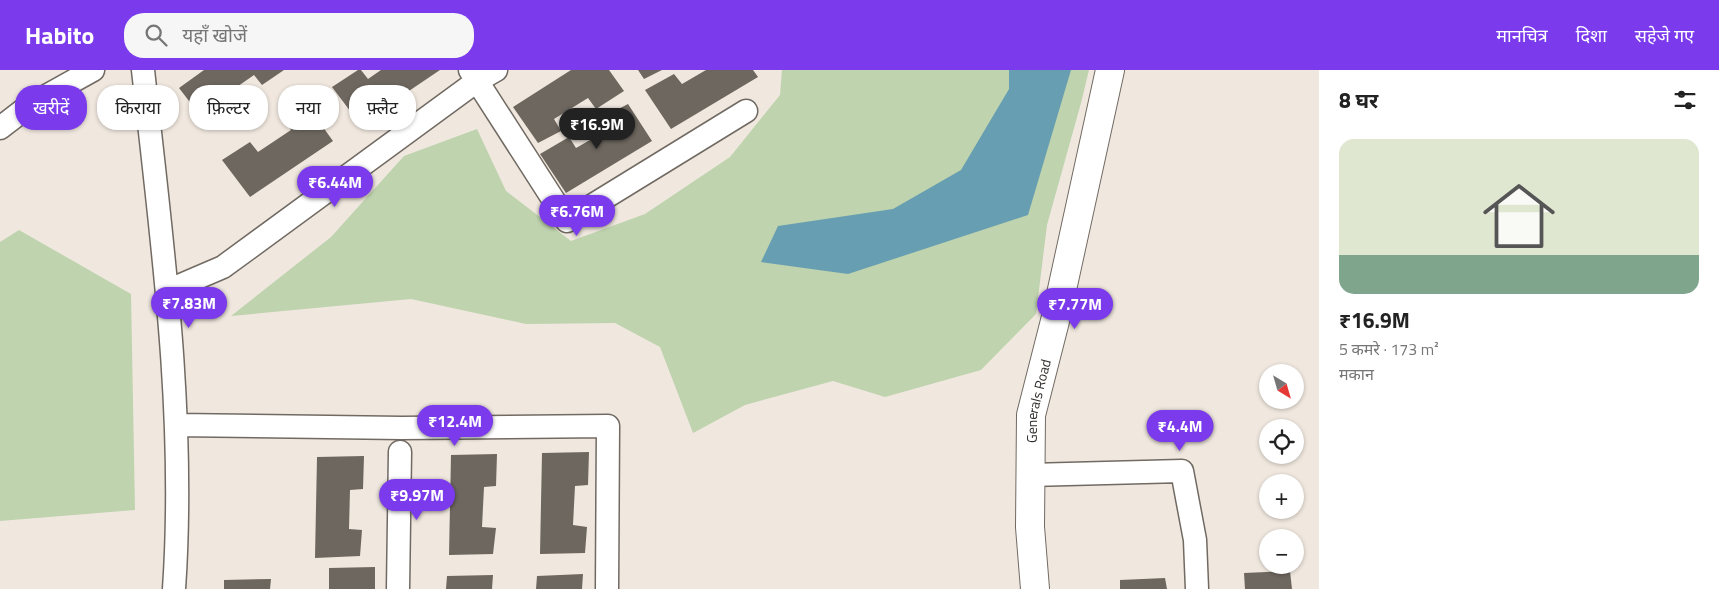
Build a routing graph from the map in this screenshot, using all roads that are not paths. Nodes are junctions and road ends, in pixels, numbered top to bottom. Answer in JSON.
{"nodes":[{"id":1,"x":92,"y":70,"type":"edge"},
{"id":2,"x":143,"y":70,"type":"edge"},
{"id":3,"x":496,"y":70,"type":"edge"},
{"id":4,"x":1110,"y":70,"type":"edge"},
{"id":5,"x":473,"y":75,"type":"edge"},
{"id":6,"x":746,"y":111,"type":"dead end"},
{"id":7,"x":0,"y":128,"type":"edge"},
{"id":8,"x":167,"y":291,"type":"junction"},
{"id":9,"x":176,"y":425,"type":"junction"},
{"id":10,"x":400,"y":452,"type":"dead end"},
{"id":11,"x":1030,"y":476,"type":"junction"},
{"id":12,"x":174,"y":589,"type":"edge"},
{"id":13,"x":398,"y":589,"type":"edge"},
{"id":14,"x":607,"y":589,"type":"edge"},
{"id":15,"x":1035,"y":589,"type":"edge"},
{"id":16,"x":1197,"y":589,"type":"edge"}],
"edges":[{"from":1,"to":7,"type":"street"},
{"from":2,"to":8,"type":"street"},
{"from":3,"to":5,"type":"street"},
{"from":4,"to":11,"type":"street","name":"Generals Road"},
{"from":5,"to":6,"type":"street"},
{"from":5,"to":8,"type":"street"},
{"from":8,"to":9,"type":"street"},
{"from":9,"to":12,"type":"street"},
{"from":9,"to":14,"type":"street"},
{"from":10,"to":13,"type":"street"},
{"from":11,"to":15,"type":"street","name":"Generals Road"},
{"from":11,"to":16,"type":"street"}]}
